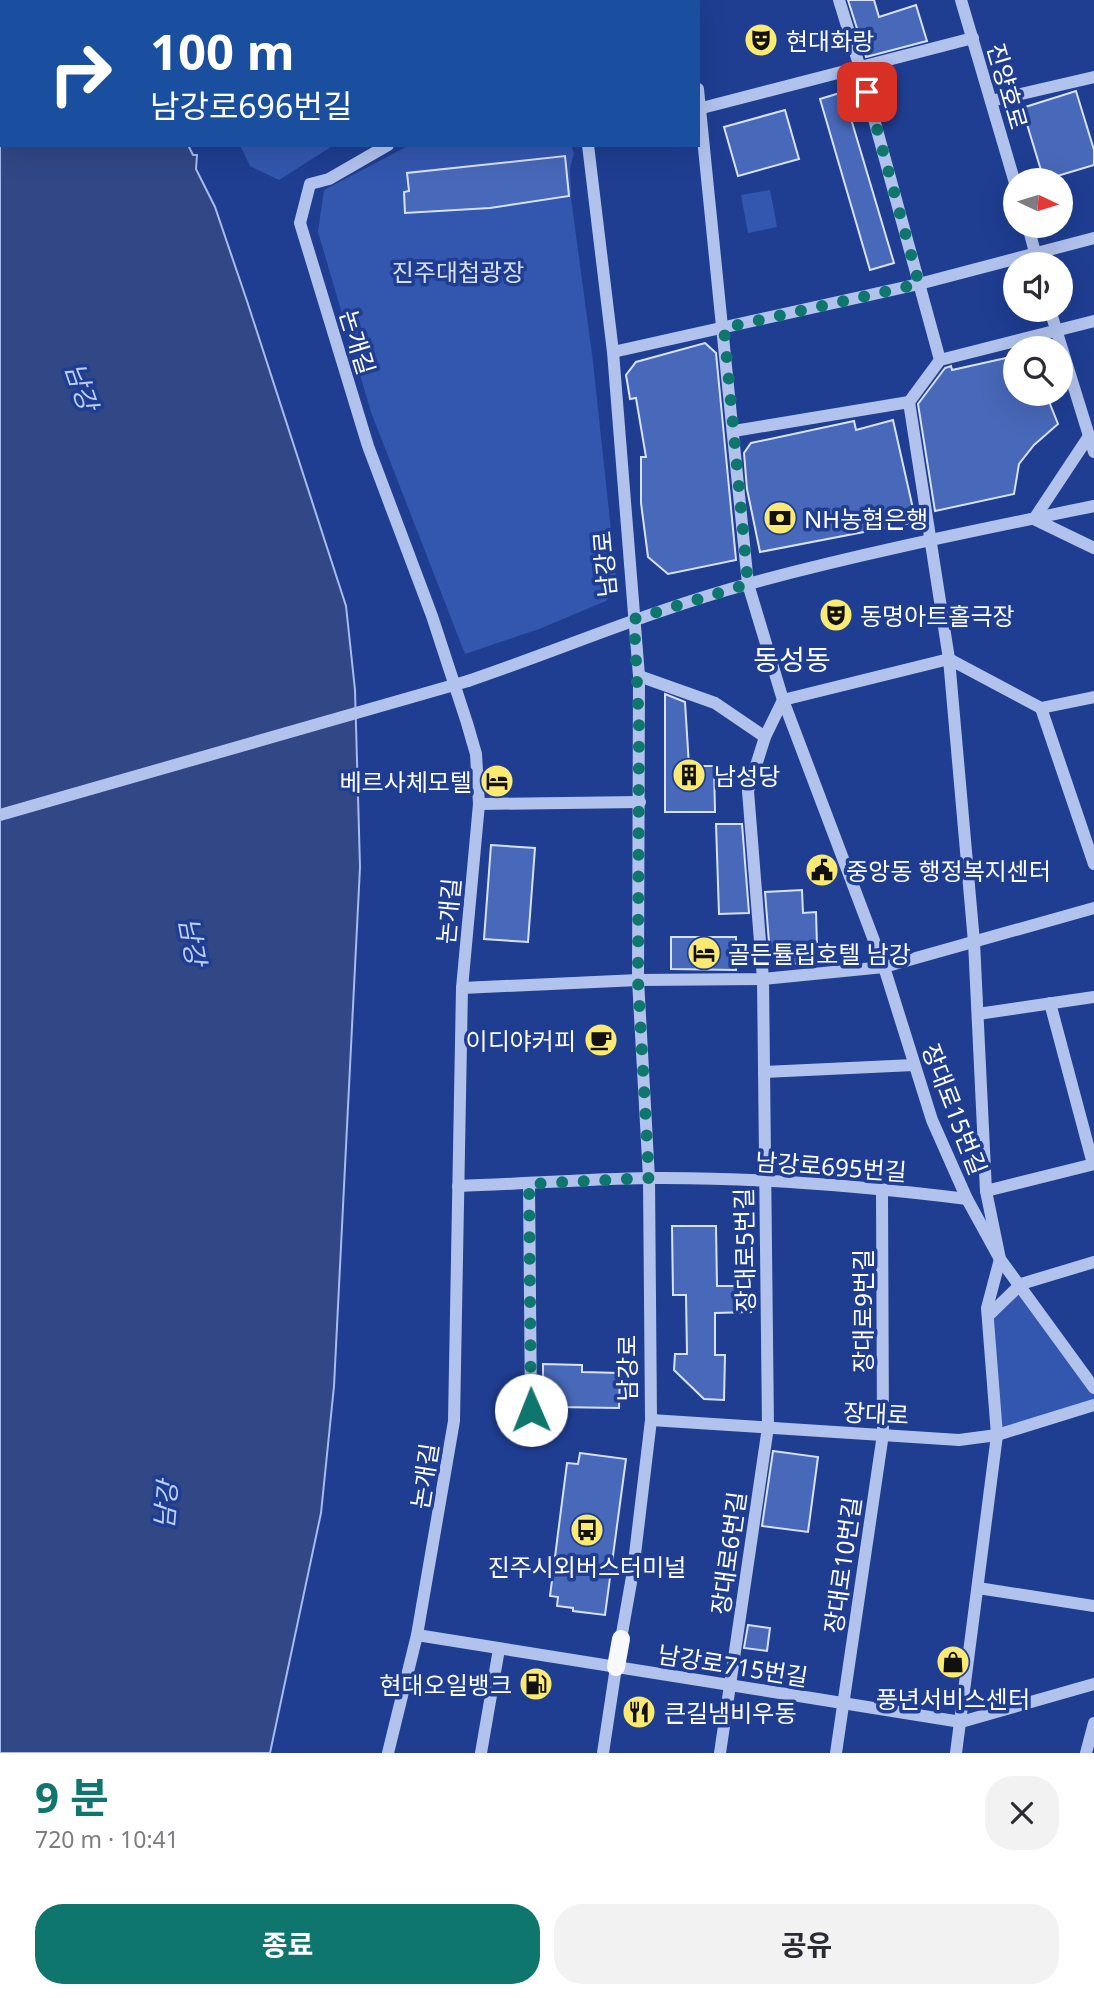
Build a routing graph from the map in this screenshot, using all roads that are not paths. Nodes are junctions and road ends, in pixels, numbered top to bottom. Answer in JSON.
{"nodes":[{"id":1,"x":839,"y":0,"type":"edge"},
{"id":2,"x":961,"y":0,"type":"edge"},
{"id":3,"x":972,"y":38,"type":"junction"},
{"id":4,"x":860,"y":68,"type":"junction"},
{"id":5,"x":1094,"y":77,"type":"edge"},
{"id":6,"x":991,"y":101,"type":"junction"},
{"id":7,"x":700,"y":109,"type":"edge"},
{"id":8,"x":700,"y":118,"type":"edge"},
{"id":9,"x":385,"y":147,"type":"edge"},
{"id":10,"x":588,"y":147,"type":"edge"},
{"id":11,"x":1011,"y":168,"type":"edge"},
{"id":12,"x":1094,"y":238,"type":"edge"},
{"id":13,"x":1054,"y":252,"type":"edge"},
{"id":14,"x":1003,"y":265,"type":"edge"},
{"id":15,"x":919,"y":284,"type":"junction"},
{"id":16,"x":1094,"y":321,"type":"edge"},
{"id":17,"x":1053,"y":322,"type":"edge"},
{"id":18,"x":724,"y":328,"type":"junction"},
{"id":19,"x":1056,"y":332,"type":"junction"},
{"id":20,"x":613,"y":352,"type":"junction"},
{"id":21,"x":940,"y":360,"type":"junction"},
{"id":22,"x":909,"y":402,"type":"junction"},
{"id":23,"x":734,"y":431,"type":"junction"},
{"id":24,"x":1092,"y":437,"type":"edge"},
{"id":25,"x":1094,"y":452,"type":"edge"},
{"id":26,"x":1094,"y":506,"type":"edge"},
{"id":27,"x":1034,"y":519,"type":"junction"},
{"id":28,"x":930,"y":539,"type":"junction"},
{"id":29,"x":1094,"y":548,"type":"edge"},
{"id":30,"x":748,"y":584,"type":"junction"},
{"id":31,"x":634,"y":619,"type":"junction"},
{"id":32,"x":949,"y":659,"type":"junction"},
{"id":33,"x":639,"y":676,"type":"junction"},
{"id":34,"x":1094,"y":697,"type":"edge"},
{"id":35,"x":783,"y":701,"type":"junction"},
{"id":36,"x":1041,"y":708,"type":"junction"},
{"id":37,"x":765,"y":737,"type":"junction"},
{"id":38,"x":640,"y":802,"type":"junction"},
{"id":39,"x":479,"y":804,"type":"junction"},
{"id":40,"x":0,"y":815,"type":"edge"},
{"id":41,"x":1094,"y":864,"type":"edge"},
{"id":42,"x":1094,"y":908,"type":"edge"},
{"id":43,"x":974,"y":942,"type":"junction"},
{"id":44,"x":884,"y":967,"type":"junction"},
{"id":45,"x":763,"y":979,"type":"junction"},
{"id":46,"x":638,"y":980,"type":"junction"},
{"id":47,"x":462,"y":988,"type":"junction"},
{"id":48,"x":1094,"y":997,"type":"edge"},
{"id":49,"x":1050,"y":1003,"type":"junction"},
{"id":50,"x":978,"y":1014,"type":"junction"},
{"id":51,"x":914,"y":1065,"type":"junction"},
{"id":52,"x":764,"y":1072,"type":"junction"},
{"id":53,"x":1093,"y":1164,"type":"edge"},
{"id":54,"x":649,"y":1178,"type":"junction"},
{"id":55,"x":764,"y":1181,"type":"junction"},
{"id":56,"x":529,"y":1184,"type":"junction"},
{"id":57,"x":458,"y":1186,"type":"junction"},
{"id":58,"x":883,"y":1189,"type":"junction"},
{"id":59,"x":986,"y":1191,"type":"junction"},
{"id":60,"x":967,"y":1199,"type":"junction"},
{"id":61,"x":1000,"y":1259,"type":"junction"},
{"id":62,"x":1094,"y":1262,"type":"edge"},
{"id":63,"x":1021,"y":1284,"type":"junction"},
{"id":64,"x":988,"y":1316,"type":"junction"},
{"id":65,"x":1094,"y":1388,"type":"edge"},
{"id":66,"x":1094,"y":1405,"type":"edge"},
{"id":67,"x":531,"y":1410,"type":"dead end"},
{"id":68,"x":651,"y":1420,"type":"junction"},
{"id":69,"x":768,"y":1427,"type":"junction"},
{"id":70,"x":883,"y":1434,"type":"junction"},
{"id":71,"x":997,"y":1435,"type":"junction"},
{"id":72,"x":978,"y":1588,"type":"junction"},
{"id":73,"x":1094,"y":1606,"type":"edge"},
{"id":74,"x":417,"y":1635,"type":"junction"},
{"id":75,"x":621,"y":1639,"type":"joint"},
{"id":76,"x":499,"y":1649,"type":"junction"},
{"id":77,"x":616,"y":1667,"type":"junction"},
{"id":78,"x":1094,"y":1684,"type":"edge"},
{"id":79,"x":730,"y":1685,"type":"junction"},
{"id":80,"x":843,"y":1703,"type":"junction"},
{"id":81,"x":961,"y":1722,"type":"junction"},
{"id":82,"x":1094,"y":1723,"type":"edge"},
{"id":83,"x":388,"y":1753,"type":"edge"},
{"id":84,"x":481,"y":1753,"type":"edge"},
{"id":85,"x":603,"y":1753,"type":"edge"},
{"id":86,"x":720,"y":1753,"type":"edge"},
{"id":87,"x":836,"y":1753,"type":"edge"},
{"id":88,"x":956,"y":1753,"type":"edge"},
{"id":89,"x":1086,"y":1753,"type":"edge"}],
"edges":[{"from":1,"to":4,"type":"street"},
{"from":2,"to":3,"type":"street","name":"진양호로"},
{"from":3,"to":4,"type":"street"},
{"from":3,"to":6,"type":"street","name":"진양호로"},
{"from":4,"to":7,"type":"street"},
{"from":4,"to":15,"type":"street"},
{"from":5,"to":6,"type":"street"},
{"from":6,"to":11,"type":"street","name":"진양호로"},
{"from":8,"to":18,"type":"street","name":"장대로15번길"},
{"from":9,"to":39,"type":"street","name":"논개길"},
{"from":10,"to":20,"type":"street","name":"남강로"},
{"from":12,"to":13,"type":"street"},
{"from":14,"to":15,"type":"street"},
{"from":15,"to":18,"type":"street"},
{"from":15,"to":21,"type":"street"},
{"from":16,"to":19,"type":"street"},
{"from":17,"to":19,"type":"street"},
{"from":18,"to":20,"type":"street"},
{"from":18,"to":23,"type":"street","name":"장대로15번길"},
{"from":19,"to":21,"type":"street"},
{"from":19,"to":24,"type":"street"},
{"from":20,"to":31,"type":"street","name":"남강로"},
{"from":21,"to":22,"type":"street"},
{"from":22,"to":23,"type":"street"},
{"from":22,"to":28,"type":"street"},
{"from":23,"to":30,"type":"street","name":"장대로15번길"},
{"from":24,"to":25,"type":"street"},
{"from":24,"to":27,"type":"street"},
{"from":26,"to":27,"type":"street"},
{"from":27,"to":28,"type":"street"},
{"from":27,"to":29,"type":"street"},
{"from":28,"to":30,"type":"street"},
{"from":28,"to":32,"type":"street"},
{"from":30,"to":31,"type":"street"},
{"from":30,"to":35,"type":"street","name":"장대로15번길"},
{"from":31,"to":33,"type":"street","name":"남강로"},
{"from":31,"to":40,"type":"street","bridge":true},
{"from":32,"to":35,"type":"street"},
{"from":32,"to":36,"type":"street"},
{"from":32,"to":43,"type":"street"},
{"from":33,"to":37,"type":"street"},
{"from":33,"to":38,"type":"street","name":"남강로"},
{"from":34,"to":36,"type":"street"},
{"from":35,"to":37,"type":"street","name":"장대로5번길"},
{"from":35,"to":44,"type":"street","name":"장대로15번길"},
{"from":36,"to":41,"type":"street"},
{"from":37,"to":45,"type":"street","name":"장대로5번길"},
{"from":38,"to":39,"type":"street"},
{"from":38,"to":46,"type":"street","name":"남강로"},
{"from":39,"to":47,"type":"street","name":"논개길"},
{"from":42,"to":43,"type":"street"},
{"from":43,"to":44,"type":"street"},
{"from":43,"to":50,"type":"street"},
{"from":44,"to":45,"type":"street"},
{"from":44,"to":51,"type":"street","name":"장대로15번길"},
{"from":45,"to":46,"type":"street"},
{"from":45,"to":52,"type":"street","name":"장대로5번길"},
{"from":46,"to":47,"type":"street"},
{"from":46,"to":54,"type":"street","name":"남강로"},
{"from":47,"to":57,"type":"street","name":"논개길"},
{"from":48,"to":49,"type":"street"},
{"from":49,"to":50,"type":"street"},
{"from":49,"to":53,"type":"street"},
{"from":50,"to":59,"type":"street"},
{"from":51,"to":52,"type":"street"},
{"from":51,"to":60,"type":"street","name":"장대로15번길"},
{"from":52,"to":55,"type":"street","name":"장대로5번길"},
{"from":53,"to":59,"type":"street"},
{"from":54,"to":55,"type":"street","name":"남강로695번길"},
{"from":54,"to":56,"type":"street","name":"남강로695번길"},
{"from":54,"to":68,"type":"street","name":"남강로"},
{"from":55,"to":58,"type":"street","name":"남강로695번길"},
{"from":55,"to":69,"type":"street","name":"장대로5번길"},
{"from":56,"to":57,"type":"street","name":"남강로695번길"},
{"from":56,"to":67,"type":"street"},
{"from":57,"to":74,"type":"street","name":"논개길"},
{"from":58,"to":60,"type":"street","name":"남강로695번길"},
{"from":58,"to":70,"type":"street","name":"장대로9번길"},
{"from":59,"to":61,"type":"street"},
{"from":60,"to":61,"type":"street","name":"장대로15번길"},
{"from":61,"to":63,"type":"street","name":"장대로15번길"},
{"from":61,"to":64,"type":"street"},
{"from":62,"to":63,"type":"street"},
{"from":63,"to":64,"type":"street"},
{"from":63,"to":65,"type":"street"},
{"from":64,"to":71,"type":"street"},
{"from":66,"to":71,"type":"street","name":"장대로"},
{"from":68,"to":69,"type":"street","name":"장대로"},
{"from":68,"to":75,"type":"street","name":"남강로"},
{"from":69,"to":70,"type":"street","name":"장대로"},
{"from":69,"to":79,"type":"street","name":"장대로6번길"},
{"from":70,"to":71,"type":"street","name":"장대로"},
{"from":70,"to":80,"type":"street","name":"장대로10번길"},
{"from":71,"to":72,"type":"street"},
{"from":72,"to":73,"type":"street"},
{"from":72,"to":81,"type":"street"},
{"from":74,"to":76,"type":"street","name":"남강로715번길"},
{"from":74,"to":83,"type":"street","name":"논개길"},
{"from":75,"to":77,"type":"main road","name":"남강로"},
{"from":76,"to":77,"type":"street","name":"남강로715번길"},
{"from":76,"to":84,"type":"street"},
{"from":77,"to":79,"type":"street","name":"남강로715번길"},
{"from":77,"to":85,"type":"street","name":"남강로"},
{"from":78,"to":81,"type":"street"},
{"from":79,"to":80,"type":"street","name":"남강로715번길"},
{"from":79,"to":86,"type":"street","name":"장대로6번길"},
{"from":80,"to":81,"type":"street","name":"남강로715번길"},
{"from":80,"to":87,"type":"street","name":"장대로10번길"},
{"from":81,"to":88,"type":"street"},
{"from":82,"to":89,"type":"street"}]}
